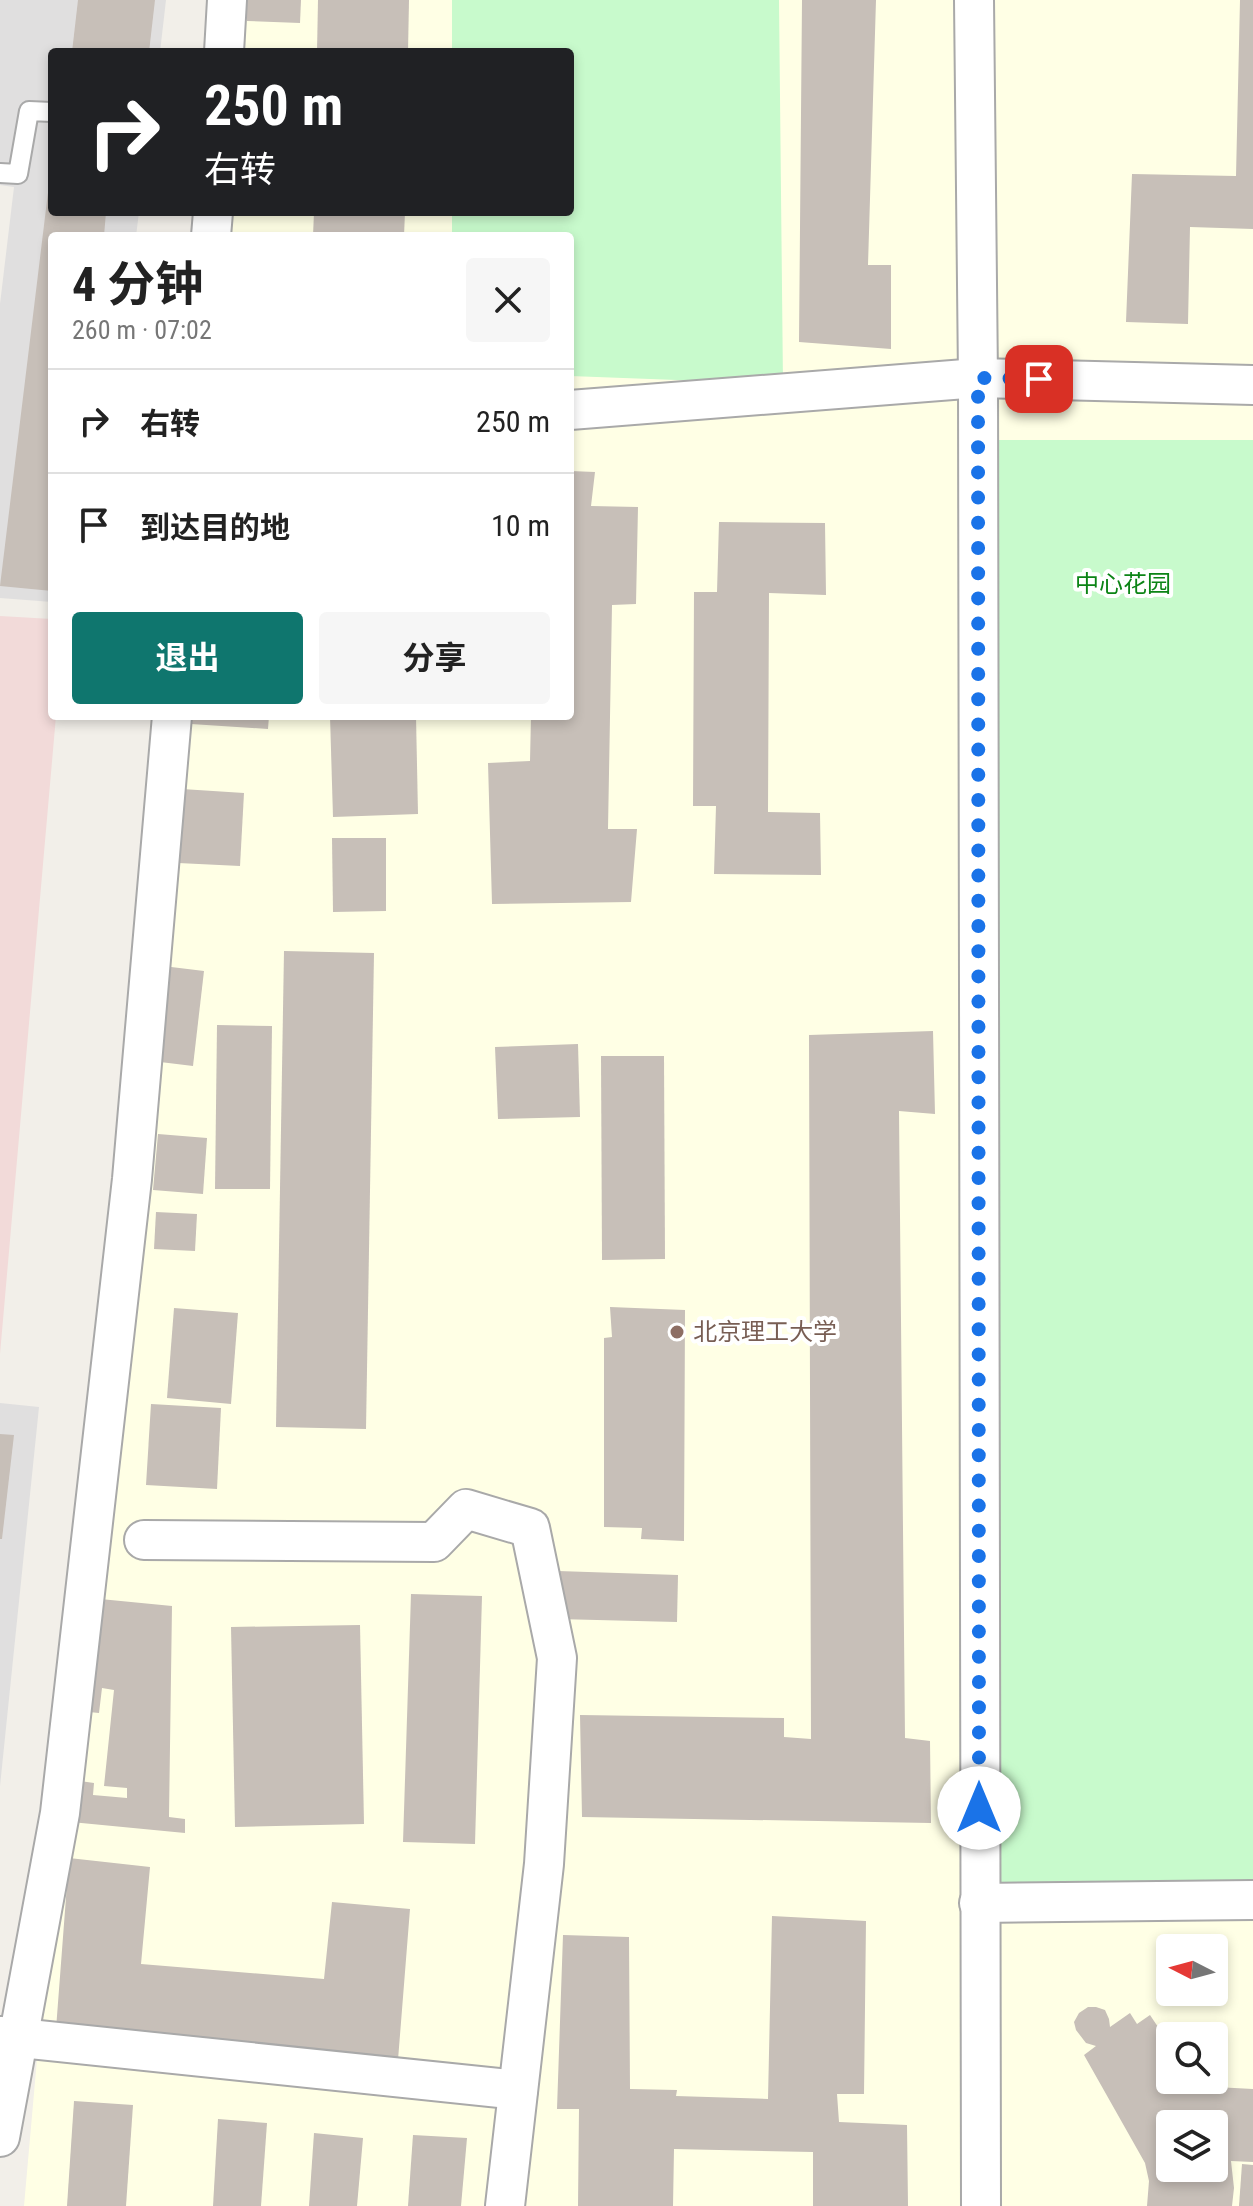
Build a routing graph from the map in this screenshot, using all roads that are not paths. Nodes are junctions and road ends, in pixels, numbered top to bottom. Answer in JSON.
{"nodes":[{"id":1,"x":227,"y":0,"type":"edge"},
{"id":2,"x":974,"y":0,"type":"edge"},
{"id":3,"x":224,"y":48,"type":"edge"},
{"id":4,"x":48,"y":112,"type":"edge"},
{"id":5,"x":0,"y":173,"type":"edge"},
{"id":6,"x":978,"y":378,"type":"junction"},
{"id":7,"x":1253,"y":385,"type":"edge"},
{"id":8,"x":574,"y":410,"type":"edge"},
{"id":9,"x":172,"y":720,"type":"edge"},
{"id":10,"x":144,"y":1540,"type":"dead end"},
{"id":11,"x":1253,"y":1900,"type":"edge"},
{"id":12,"x":979,"y":1903,"type":"junction"},
{"id":13,"x":9,"y":2037,"type":"edge"},
{"id":14,"x":518,"y":2090,"type":"junction"},
{"id":15,"x":0,"y":2137,"type":"edge"},
{"id":16,"x":505,"y":2206,"type":"edge"},
{"id":17,"x":981,"y":2206,"type":"edge"}],
"edges":[{"from":1,"to":3,"type":"street"},
{"from":2,"to":6,"type":"street"},
{"from":4,"to":5,"type":"lane"},
{"from":6,"to":7,"type":"street"},
{"from":6,"to":8,"type":"street"},
{"from":6,"to":12,"type":"street"},
{"from":9,"to":13,"type":"street"},
{"from":10,"to":14,"type":"street"},
{"from":11,"to":12,"type":"street"},
{"from":12,"to":17,"type":"street"},
{"from":13,"to":14,"type":"street"},
{"from":13,"to":15,"type":"street"},
{"from":14,"to":16,"type":"street"}]}
